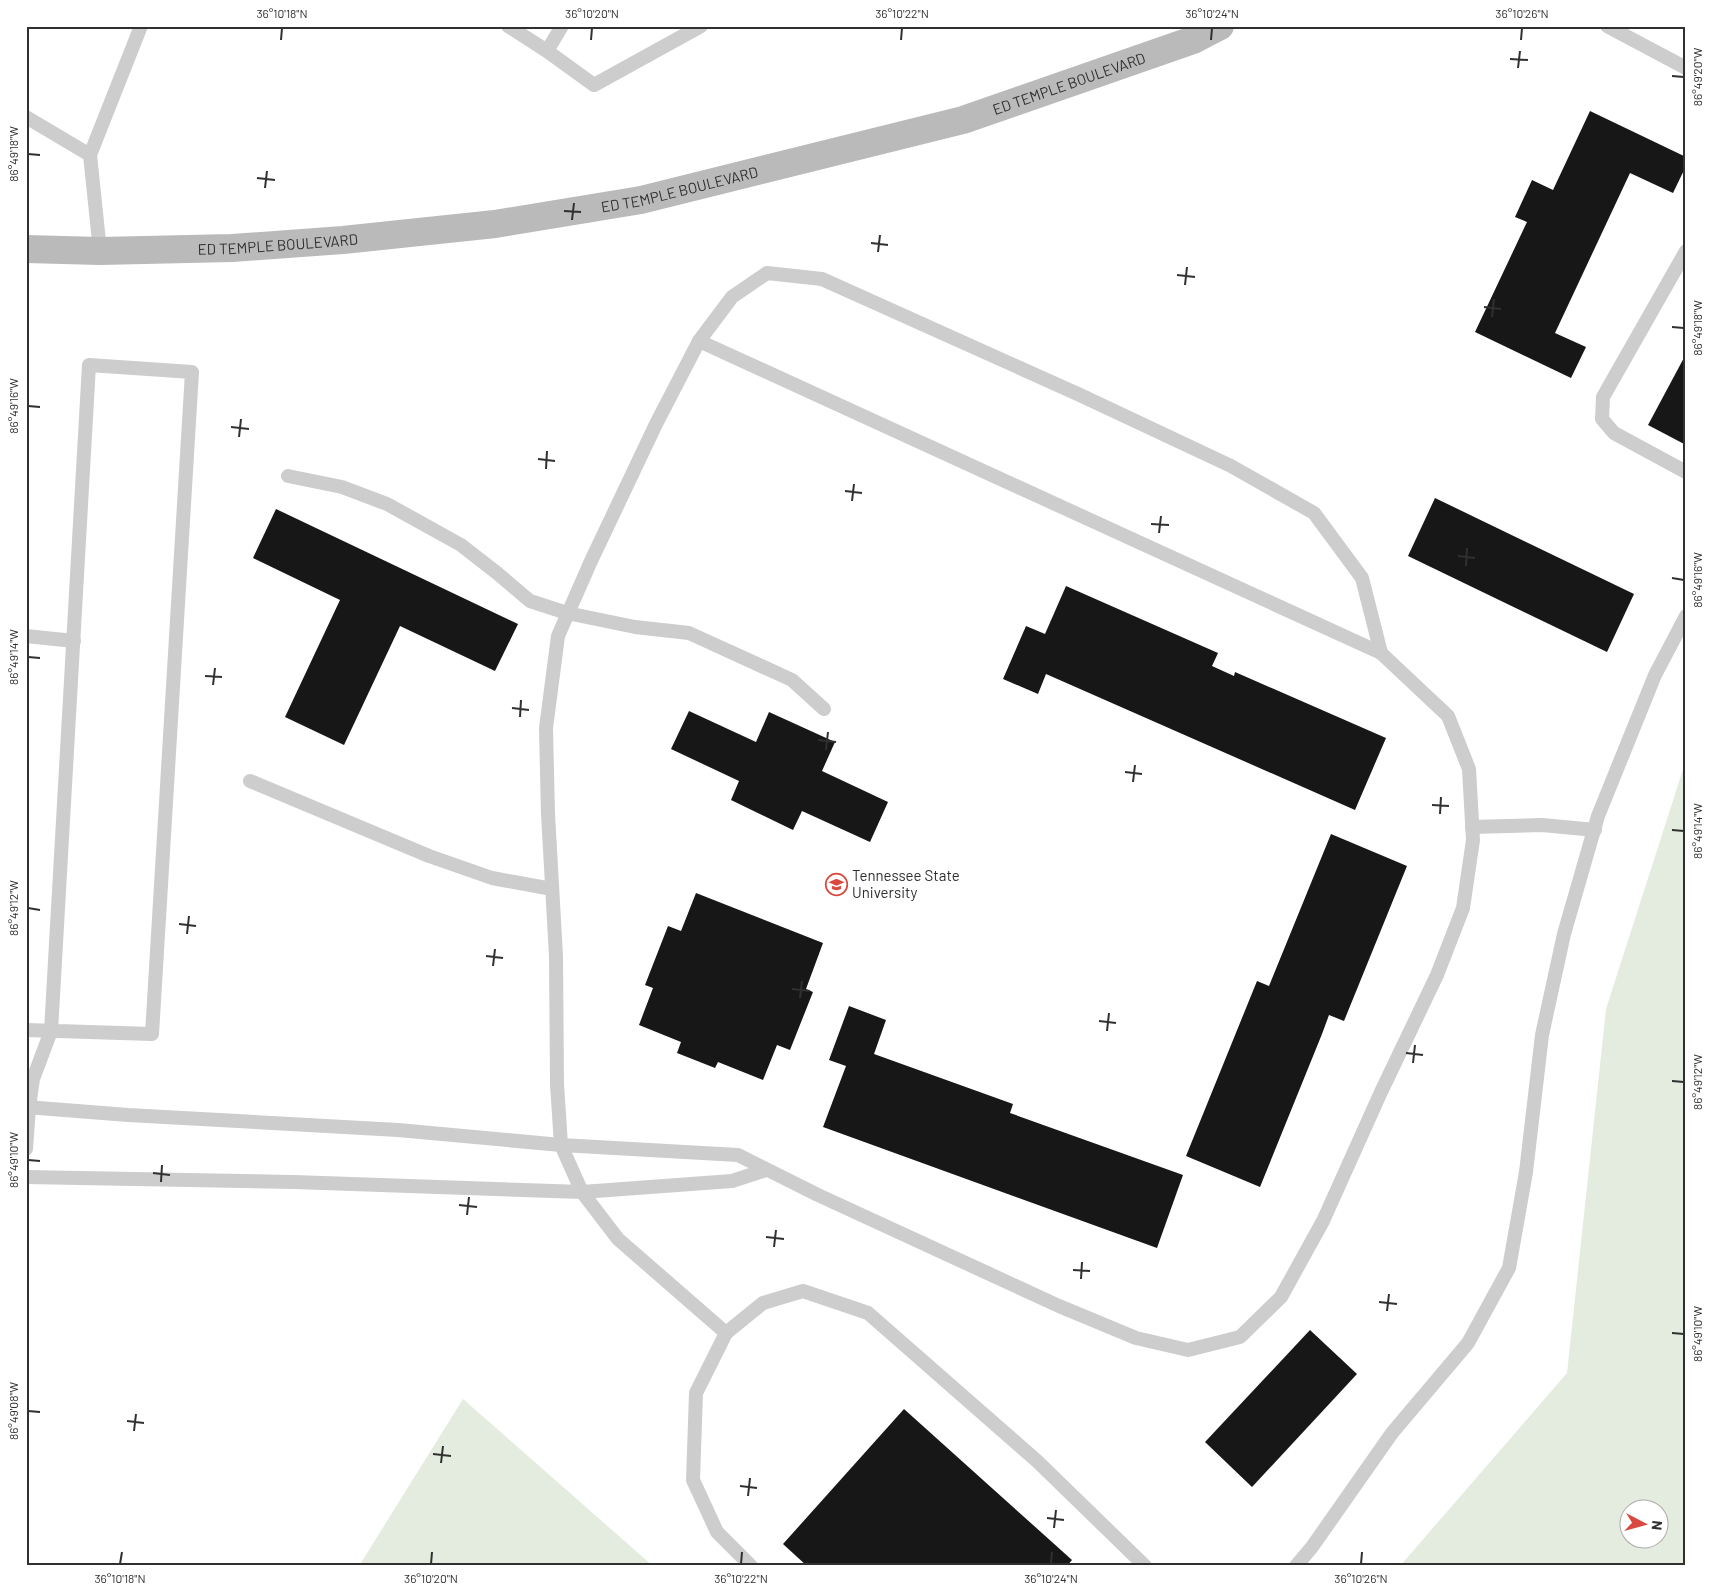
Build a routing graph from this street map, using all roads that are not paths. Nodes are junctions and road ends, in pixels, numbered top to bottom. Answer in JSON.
{"nodes":[{"id":1,"x":141,"y":26,"type":"edge"},
{"id":2,"x":508,"y":26,"type":"edge"},
{"id":3,"x":562,"y":26,"type":"edge"},
{"id":4,"x":701,"y":26,"type":"edge"},
{"id":5,"x":1220,"y":26,"type":"edge"},
{"id":6,"x":1607,"y":26,"type":"edge"},
{"id":7,"x":546,"y":51,"type":"junction"},
{"id":8,"x":1686,"y":68,"type":"edge"},
{"id":9,"x":26,"y":117,"type":"edge"},
{"id":10,"x":90,"y":155,"type":"junction"},
{"id":11,"x":26,"y":249,"type":"edge"},
{"id":12,"x":100,"y":251,"type":"junction"},
{"id":13,"x":1686,"y":252,"type":"edge"},
{"id":14,"x":699,"y":341,"type":"junction"},
{"id":15,"x":1686,"y":472,"type":"edge"},
{"id":16,"x":288,"y":476,"type":"dead end"},
{"id":17,"x":567,"y":614,"type":"junction"},
{"id":18,"x":1686,"y":616,"type":"edge"},
{"id":19,"x":26,"y":636,"type":"edge"},
{"id":20,"x":74,"y":641,"type":"junction"},
{"id":21,"x":1381,"y":653,"type":"junction"},
{"id":22,"x":824,"y":709,"type":"dead end"},
{"id":23,"x":250,"y":780,"type":"dead end"},
{"id":24,"x":1472,"y":827,"type":"junction"},
{"id":25,"x":1595,"y":830,"type":"junction"},
{"id":26,"x":552,"y":889,"type":"junction"},
{"id":27,"x":26,"y":1030,"type":"edge"},
{"id":28,"x":51,"y":1031,"type":"junction"},
{"id":29,"x":27,"y":1107,"type":"edge"},
{"id":30,"x":562,"y":1145,"type":"junction"},
{"id":31,"x":26,"y":1149,"type":"edge"},
{"id":32,"x":766,"y":1170,"type":"junction"},
{"id":33,"x":26,"y":1177,"type":"edge"},
{"id":34,"x":582,"y":1192,"type":"junction"},
{"id":35,"x":726,"y":1333,"type":"junction"},
{"id":36,"x":751,"y":1566,"type":"edge"},
{"id":37,"x":1145,"y":1566,"type":"edge"},
{"id":38,"x":1296,"y":1566,"type":"edge"}],
"edges":[{"from":1,"to":10,"type":"lane"},
{"from":2,"to":7,"type":"lane"},
{"from":3,"to":7,"type":"lane"},
{"from":4,"to":7,"type":"lane"},
{"from":5,"to":12,"type":"main road","name":"ED TEMPLE BOULEVARD"},
{"from":6,"to":8,"type":"lane"},
{"from":9,"to":10,"type":"lane"},
{"from":10,"to":12,"type":"lane"},
{"from":11,"to":12,"type":"main road","name":"ED TEMPLE BOULEVARD"},
{"from":13,"to":15,"type":"lane"},
{"from":14,"to":17,"type":"lane"},
{"from":14,"to":21,"type":"lane"},
{"from":14,"to":21,"type":"lane"},
{"from":16,"to":17,"type":"lane"},
{"from":17,"to":22,"type":"lane"},
{"from":17,"to":26,"type":"lane"},
{"from":18,"to":25,"type":"lane"},
{"from":19,"to":20,"type":"lane"},
{"from":20,"to":28,"type":"lane"},
{"from":20,"to":28,"type":"lane"},
{"from":21,"to":24,"type":"lane"},
{"from":23,"to":26,"type":"lane"},
{"from":24,"to":25,"type":"lane"},
{"from":24,"to":32,"type":"lane"},
{"from":25,"to":38,"type":"lane"},
{"from":26,"to":30,"type":"lane"},
{"from":27,"to":28,"type":"lane"},
{"from":28,"to":29,"type":"lane"},
{"from":29,"to":30,"type":"lane"},
{"from":29,"to":31,"type":"lane"},
{"from":30,"to":32,"type":"lane"},
{"from":30,"to":34,"type":"lane"},
{"from":32,"to":34,"type":"lane"},
{"from":33,"to":34,"type":"lane"},
{"from":34,"to":35,"type":"lane"},
{"from":35,"to":36,"type":"lane"},
{"from":35,"to":37,"type":"lane"}]}
